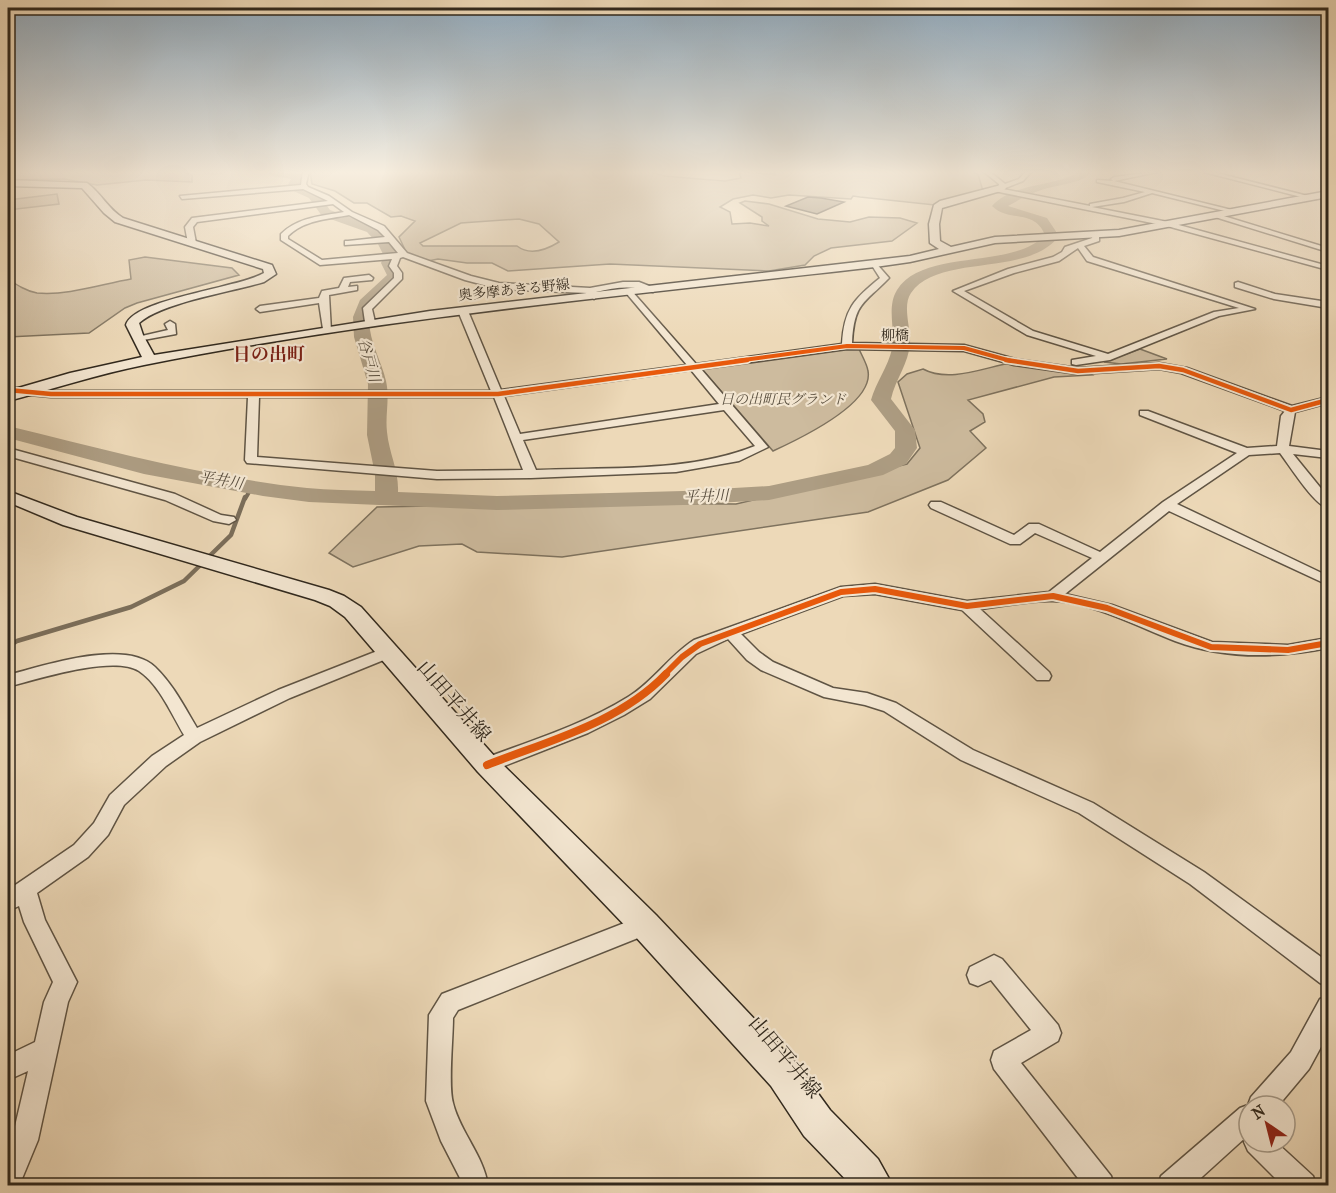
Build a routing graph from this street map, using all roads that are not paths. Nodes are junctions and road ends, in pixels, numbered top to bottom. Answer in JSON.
{"nodes":[{"id":1,"x":140,"y":227,"type":"edge"},
{"id":2,"x":189,"y":227,"type":"edge"},
{"id":3,"x":295,"y":227,"type":"edge"},
{"id":4,"x":378,"y":227,"type":"edge"},
{"id":5,"x":934,"y":227,"type":"edge"},
{"id":6,"x":1152,"y":227,"type":"edge"},
{"id":7,"x":1178,"y":227,"type":"edge"},
{"id":8,"x":1252,"y":227,"type":"edge"},
{"id":9,"x":1096,"y":236,"type":"junction"},
{"id":10,"x":389,"y":239,"type":"junction"},
{"id":11,"x":192,"y":243,"type":"junction"},
{"id":12,"x":348,"y":243,"type":"dead end"},
{"id":13,"x":1079,"y":245,"type":"junction"},
{"id":14,"x":950,"y":250,"type":"junction"},
{"id":15,"x":1329,"y":250,"type":"edge"},
{"id":16,"x":401,"y":255,"type":"junction"},
{"id":17,"x":876,"y":264,"type":"junction"},
{"id":18,"x":1329,"y":268,"type":"edge"},
{"id":19,"x":369,"y":278,"type":"dead end"},
{"id":20,"x":1238,"y":285,"type":"dead end"},
{"id":21,"x":354,"y":288,"type":"dead end"},
{"id":22,"x":342,"y":290,"type":"junction"},
{"id":23,"x":653,"y":290,"type":"junction"},
{"id":24,"x":630,"y":292,"type":"junction"},
{"id":25,"x":592,"y":294,"type":"junction"},
{"id":26,"x":323,"y":300,"type":"junction"},
{"id":27,"x":1329,"y":305,"type":"edge"},
{"id":28,"x":260,"y":309,"type":"dead end"},
{"id":29,"x":463,"y":311,"type":"junction"},
{"id":30,"x":370,"y":322,"type":"junction"},
{"id":31,"x":170,"y":324,"type":"dead end"},
{"id":32,"x":328,"y":329,"type":"junction"},
{"id":33,"x":138,"y":338,"type":"junction"},
{"id":34,"x":852,"y":346,"type":"junction"},
{"id":35,"x":1109,"y":357,"type":"junction"},
{"id":36,"x":150,"y":359,"type":"junction"},
{"id":37,"x":693,"y":366,"type":"junction"},
{"id":38,"x":1044,"y":366,"type":"junction"},
{"id":39,"x":12,"y":393,"type":"edge"},
{"id":40,"x":254,"y":394,"type":"junction"},
{"id":41,"x":498,"y":394,"type":"junction"},
{"id":42,"x":1329,"y":400,"type":"edge"},
{"id":43,"x":727,"y":406,"type":"junction"},
{"id":44,"x":1291,"y":410,"type":"junction"},
{"id":45,"x":1144,"y":413,"type":"dead end"},
{"id":46,"x":516,"y":438,"type":"junction"},
{"id":47,"x":1284,"y":449,"type":"junction"},
{"id":48,"x":8,"y":452,"type":"edge"},
{"id":49,"x":1246,"y":452,"type":"junction"},
{"id":50,"x":1329,"y":454,"type":"edge"},
{"id":51,"x":531,"y":474,"type":"junction"},
{"id":52,"x":8,"y":496,"type":"edge"},
{"id":53,"x":1329,"y":504,"type":"edge"},
{"id":54,"x":936,"y":505,"type":"dead end"},
{"id":55,"x":1168,"y":505,"type":"junction"},
{"id":56,"x":226,"y":519,"type":"dead end"},
{"id":57,"x":1100,"y":557,"type":"junction"},
{"id":58,"x":1329,"y":581,"type":"edge"},
{"id":59,"x":1053,"y":596,"type":"junction"},
{"id":60,"x":967,"y":606,"type":"junction"},
{"id":61,"x":730,"y":632,"type":"junction"},
{"id":62,"x":1329,"y":643,"type":"edge"},
{"id":63,"x":390,"y":651,"type":"junction"},
{"id":64,"x":1043,"y":676,"type":"dead end"},
{"id":65,"x":8,"y":680,"type":"edge"},
{"id":66,"x":194,"y":737,"type":"junction"},
{"id":67,"x":487,"y":765,"type":"junction"},
{"id":68,"x":16,"y":896,"type":"edge"},
{"id":69,"x":645,"y":925,"type":"junction"},
{"id":70,"x":978,"y":975,"type":"dead end"},
{"id":71,"x":1329,"y":975,"type":"edge"},
{"id":72,"x":1329,"y":1006,"type":"edge"},
{"id":73,"x":46,"y":1049,"type":"junction"},
{"id":74,"x":8,"y":1068,"type":"edge"},
{"id":75,"x":1273,"y":1094,"type":"edge"},
{"id":76,"x":1237,"y":1138,"type":"edge"},
{"id":77,"x":1273,"y":1154,"type":"edge"},
{"id":78,"x":8,"y":1179,"type":"edge"},
{"id":79,"x":474,"y":1185,"type":"edge"},
{"id":80,"x":874,"y":1185,"type":"edge"},
{"id":81,"x":1101,"y":1185,"type":"edge"},
{"id":82,"x":1171,"y":1185,"type":"edge"},
{"id":83,"x":1303,"y":1185,"type":"edge"}],
"edges":[{"from":1,"to":11,"type":"main road"},
{"from":2,"to":11,"type":"street"},
{"from":3,"to":16,"type":"street"},
{"from":4,"to":10,"type":"street"},
{"from":5,"to":14,"type":"main road"},
{"from":6,"to":9,"type":"main road"},
{"from":7,"to":18,"type":"street"},
{"from":8,"to":15,"type":"street"},
{"from":9,"to":13,"type":"street"},
{"from":9,"to":14,"type":"main road","name":"奥多摩あきる野線"},
{"from":10,"to":12,"type":"street"},
{"from":10,"to":16,"type":"street"},
{"from":11,"to":33,"type":"main road"},
{"from":13,"to":35,"type":"street"},
{"from":13,"to":35,"type":"street"},
{"from":14,"to":17,"type":"main road","name":"奥多摩あきる野線"},
{"from":16,"to":25,"type":"street"},
{"from":16,"to":30,"type":"street"},
{"from":17,"to":23,"type":"main road","name":"奥多摩あきる野線"},
{"from":17,"to":34,"type":"street"},
{"from":19,"to":22,"type":"street"},
{"from":20,"to":27,"type":"street"},
{"from":21,"to":22,"type":"street"},
{"from":22,"to":26,"type":"street"},
{"from":23,"to":24,"type":"main road","name":"奥多摩あきる野線"},
{"from":23,"to":25,"type":"street"},
{"from":24,"to":25,"type":"main road","name":"奥多摩あきる野線"},
{"from":24,"to":37,"type":"street"},
{"from":25,"to":29,"type":"main road","name":"奥多摩あきる野線"},
{"from":26,"to":28,"type":"street"},
{"from":26,"to":32,"type":"street"},
{"from":29,"to":30,"type":"main road","name":"奥多摩あきる野線"},
{"from":29,"to":41,"type":"street"},
{"from":30,"to":32,"type":"main road","name":"奥多摩あきる野線"},
{"from":31,"to":33,"type":"street"},
{"from":32,"to":36,"type":"main road","name":"奥多摩あきる野線"},
{"from":33,"to":36,"type":"main road"},
{"from":34,"to":37,"type":"street","name":"柳橋"},
{"from":34,"to":38,"type":"street","name":"柳橋"},
{"from":35,"to":38,"type":"street"},
{"from":36,"to":39,"type":"main road","name":"奥多摩あきる野線"},
{"from":37,"to":41,"type":"street","name":"柳橋"},
{"from":37,"to":43,"type":"street"},
{"from":38,"to":44,"type":"street"},
{"from":39,"to":40,"type":"street","name":"柳橋"},
{"from":40,"to":41,"type":"street","name":"柳橋"},
{"from":40,"to":51,"type":"street"},
{"from":41,"to":46,"type":"street"},
{"from":42,"to":44,"type":"street"},
{"from":43,"to":46,"type":"street"},
{"from":43,"to":51,"type":"street"},
{"from":44,"to":47,"type":"street"},
{"from":45,"to":49,"type":"street"},
{"from":46,"to":51,"type":"street"},
{"from":47,"to":49,"type":"street"},
{"from":47,"to":50,"type":"street"},
{"from":47,"to":53,"type":"street"},
{"from":48,"to":56,"type":"street"},
{"from":49,"to":55,"type":"street"},
{"from":52,"to":63,"type":"main road","name":"山田平井線"},
{"from":54,"to":57,"type":"street"},
{"from":55,"to":57,"type":"street"},
{"from":55,"to":58,"type":"street"},
{"from":57,"to":59,"type":"street"},
{"from":59,"to":60,"type":"street"},
{"from":59,"to":62,"type":"street"},
{"from":60,"to":61,"type":"street"},
{"from":60,"to":64,"type":"street"},
{"from":61,"to":67,"type":"street"},
{"from":61,"to":71,"type":"street"},
{"from":63,"to":66,"type":"street"},
{"from":63,"to":67,"type":"main road","name":"山田平井線"},
{"from":65,"to":66,"type":"street"},
{"from":66,"to":68,"type":"street"},
{"from":67,"to":69,"type":"main road","name":"山田平井線"},
{"from":68,"to":73,"type":"street"},
{"from":69,"to":79,"type":"street"},
{"from":69,"to":80,"type":"main road","name":"山田平井線"},
{"from":70,"to":81,"type":"street"},
{"from":72,"to":75,"type":"street"},
{"from":73,"to":74,"type":"street"},
{"from":73,"to":78,"type":"street"},
{"from":76,"to":82,"type":"street"},
{"from":77,"to":83,"type":"street"}]}
